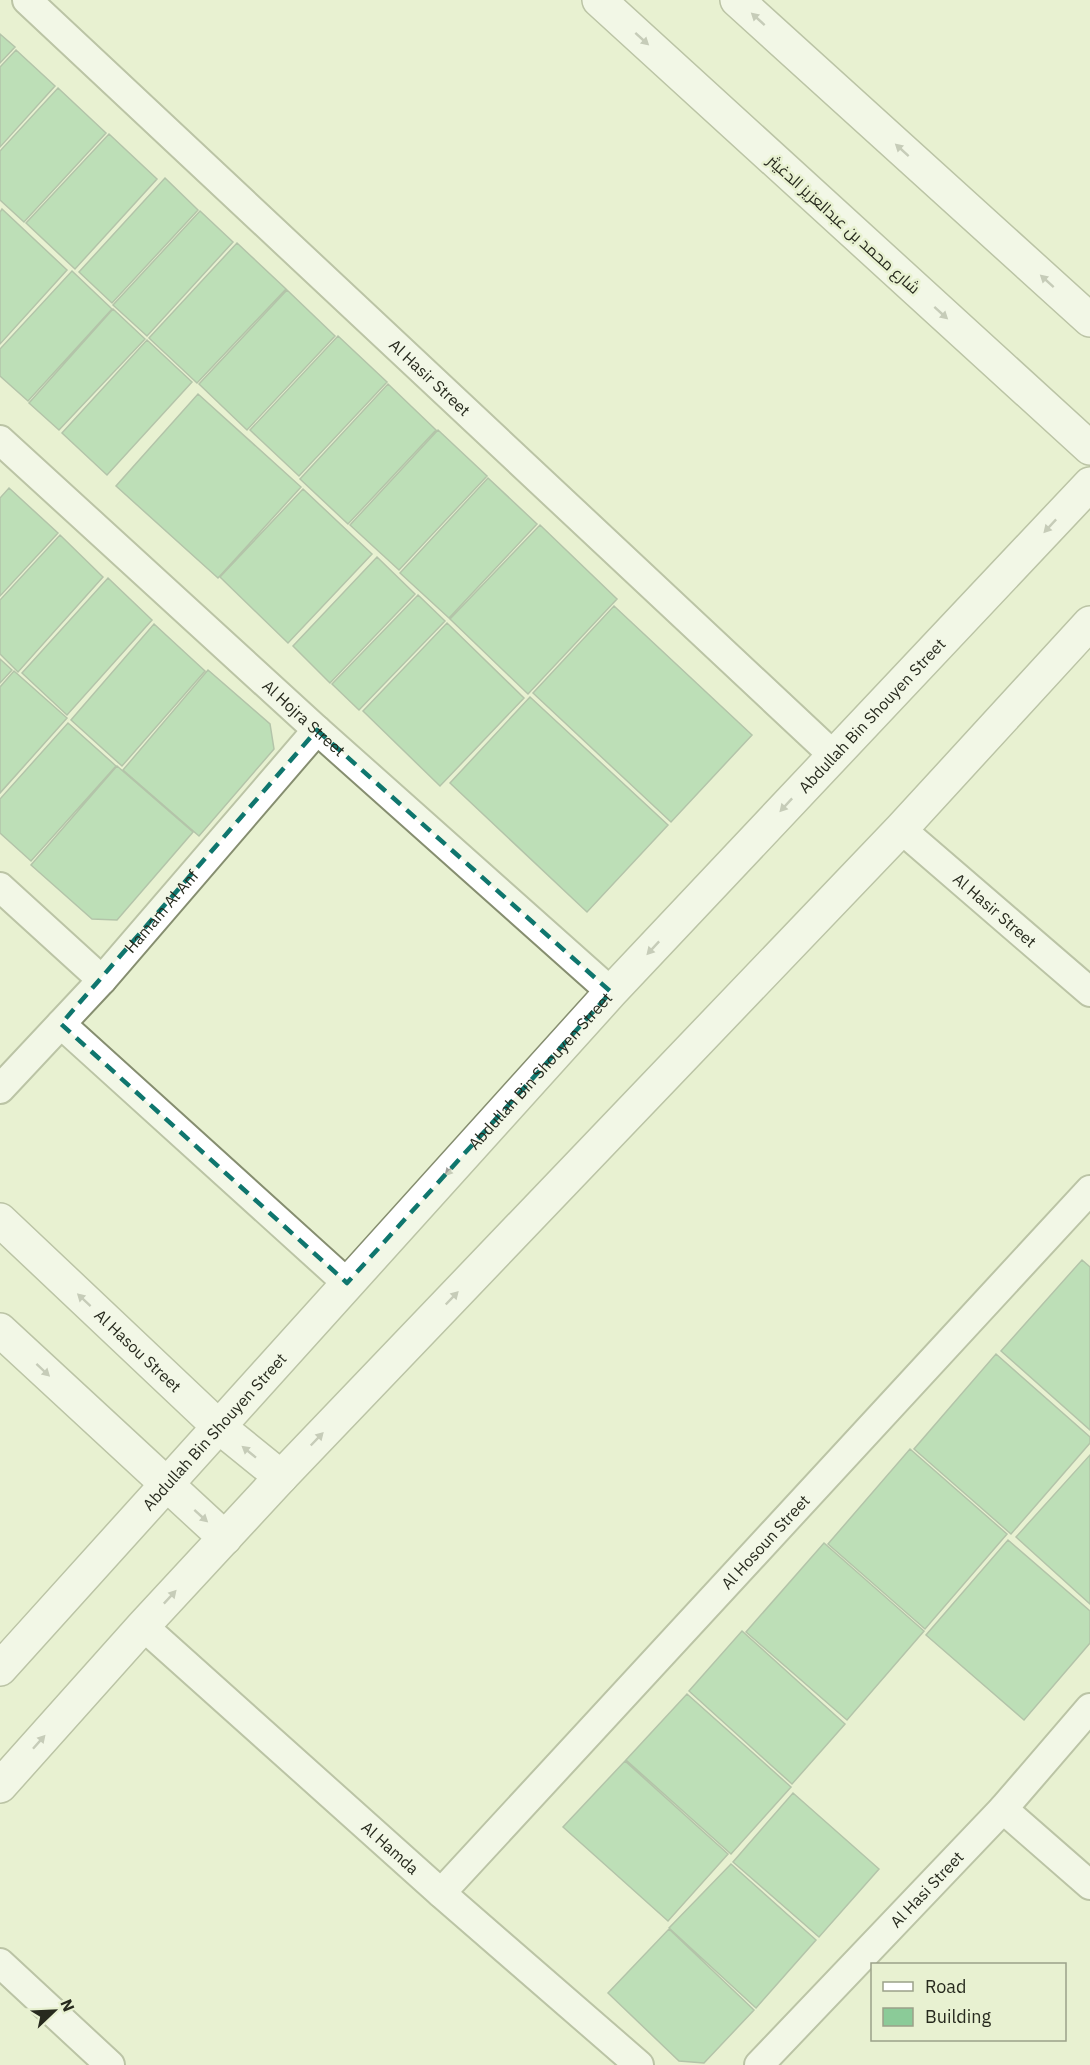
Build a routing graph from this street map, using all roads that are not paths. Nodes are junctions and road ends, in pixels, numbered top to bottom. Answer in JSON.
{"nodes":[{"id":1,"x":27,"y":0,"type":"edge"},
{"id":2,"x":599,"y":0,"type":"edge"},
{"id":3,"x":737,"y":0,"type":"edge"},
{"id":4,"x":1090,"y":320,"type":"edge"},
{"id":5,"x":0,"y":440,"type":"edge"},
{"id":6,"x":1090,"y":448,"type":"edge"},
{"id":7,"x":1090,"y":484,"type":"edge"},
{"id":8,"x":1090,"y":623,"type":"edge"},
{"id":9,"x":317,"y":730,"type":"junction"},
{"id":10,"x":833,"y":755,"type":"junction"},
{"id":11,"x":901,"y":829,"type":"junction"},
{"id":12,"x":0,"y":886,"type":"edge"},
{"id":13,"x":102,"y":980,"type":"junction"},
{"id":14,"x":611,"y":992,"type":"junction"},
{"id":15,"x":1090,"y":992,"type":"edge"},
{"id":16,"x":61,"y":1024,"type":"junction"},
{"id":17,"x":0,"y":1089,"type":"edge"},
{"id":18,"x":1090,"y":1190,"type":"edge"},
{"id":19,"x":0,"y":1220,"type":"edge"},
{"id":20,"x":347,"y":1284,"type":"junction"},
{"id":21,"x":0,"y":1330,"type":"edge"},
{"id":22,"x":218,"y":1426,"type":"junction"},
{"id":23,"x":281,"y":1477,"type":"junction"},
{"id":24,"x":166,"y":1484,"type":"junction"},
{"id":25,"x":225,"y":1538,"type":"junction"},
{"id":26,"x":143,"y":1626,"type":"junction"},
{"id":27,"x":0,"y":1669,"type":"edge"},
{"id":28,"x":1090,"y":1707,"type":"edge"},
{"id":29,"x":0,"y":1786,"type":"edge"},
{"id":30,"x":1004,"y":1809,"type":"junction"},
{"id":31,"x":1090,"y":1886,"type":"edge"},
{"id":32,"x":441,"y":1893,"type":"junction"},
{"id":33,"x":0,"y":1963,"type":"edge"},
{"id":34,"x":110,"y":2065,"type":"edge"},
{"id":35,"x":639,"y":2065,"type":"edge"},
{"id":36,"x":759,"y":2065,"type":"edge"}],
"edges":[{"from":1,"to":10,"type":"street","name":"Al Hasir Street"},
{"from":2,"to":6,"type":"street","name":"شارع محمد بن عبدالعزيز الدغيثر","one_way":true},
{"from":4,"to":3,"type":"street","one_way":true},
{"from":5,"to":9,"type":"street","name":"Al Hojra Street"},
{"from":7,"to":10,"type":"street","name":"Abdullah Bin Shouyen Street","one_way":true},
{"from":8,"to":11,"type":"street"},
{"from":9,"to":13,"type":"street","name":"Hamam Al Anf"},
{"from":9,"to":14,"type":"street","name":"Al Hojra Street"},
{"from":10,"to":14,"type":"street","name":"Abdullah Bin Shouyen Street","one_way":true},
{"from":11,"to":15,"type":"street","name":"Al Hasir Street"},
{"from":23,"to":11,"type":"street","one_way":true},
{"from":12,"to":13,"type":"street"},
{"from":13,"to":16,"type":"street","name":"Hamam Al Anf"},
{"from":14,"to":20,"type":"street","name":"Abdullah Bin Shouyen Street","one_way":true},
{"from":16,"to":17,"type":"street","name":"Hamam Al Anf"},
{"from":16,"to":20,"type":"street"},
{"from":18,"to":32,"type":"street","name":"Al Hosoun Street"},
{"from":22,"to":19,"type":"street","name":"Al Hasou Street","one_way":true},
{"from":20,"to":22,"type":"street","name":"Abdullah Bin Shouyen Street"},
{"from":21,"to":24,"type":"street","one_way":true},
{"from":23,"to":22,"type":"street","name":"Al Hasou Street","one_way":true},
{"from":22,"to":24,"type":"street","name":"Abdullah Bin Shouyen Street"},
{"from":23,"to":25,"type":"street"},
{"from":24,"to":25,"type":"street","one_way":true},
{"from":24,"to":27,"type":"street","name":"Abdullah Bin Shouyen Street"},
{"from":26,"to":25,"type":"street","one_way":true},
{"from":29,"to":26,"type":"street","one_way":true},
{"from":26,"to":32,"type":"street","name":"Al Hamda"},
{"from":28,"to":30,"type":"street","name":"Al Hasi Street"},
{"from":30,"to":31,"type":"street"},
{"from":30,"to":36,"type":"street","name":"Al Hasi Street"},
{"from":32,"to":35,"type":"street","name":"Al Hamda"},
{"from":33,"to":34,"type":"street"}]}
